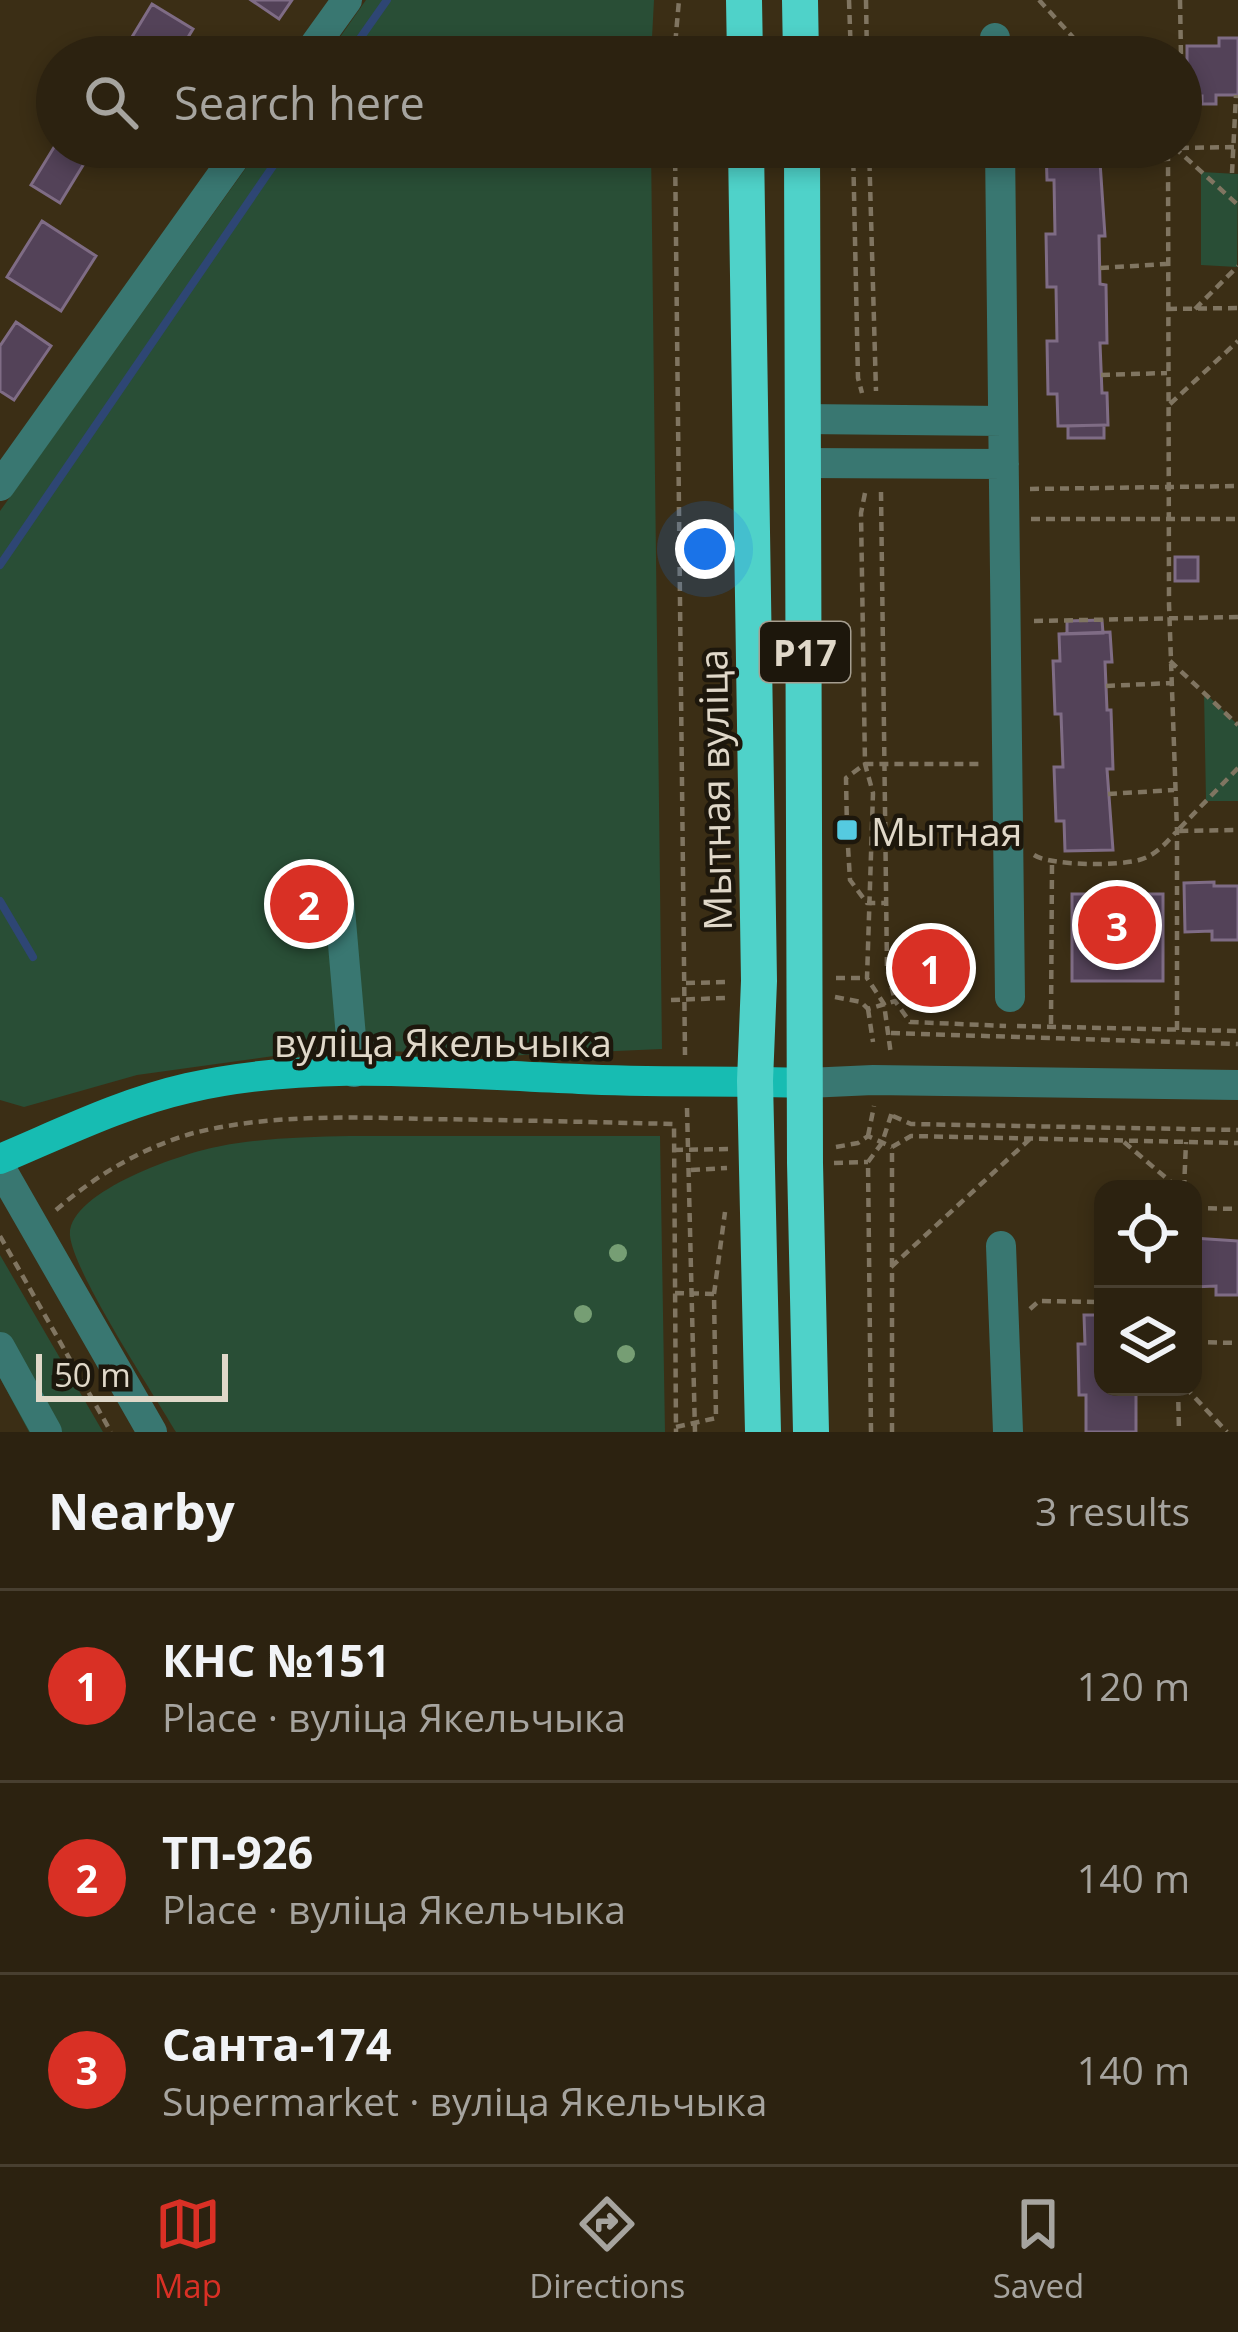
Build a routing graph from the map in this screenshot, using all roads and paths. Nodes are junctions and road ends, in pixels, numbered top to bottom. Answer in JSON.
{"nodes":[{"id":1,"x":347,"y":0,"type":"edge"},
{"id":2,"x":679,"y":0,"type":"edge"},
{"id":3,"x":744,"y":0,"type":"edge"},
{"id":4,"x":800,"y":0,"type":"edge"},
{"id":5,"x":850,"y":0,"type":"edge"},
{"id":6,"x":866,"y":0,"type":"edge"},
{"id":7,"x":1040,"y":0,"type":"edge"},
{"id":8,"x":1180,"y":0,"type":"edge"},
{"id":9,"x":321,"y":36,"type":"edge"},
{"id":10,"x":676,"y":36,"type":"edge"},
{"id":11,"x":745,"y":36,"type":"edge"},
{"id":12,"x":801,"y":36,"type":"edge"},
{"id":13,"x":851,"y":36,"type":"edge"},
{"id":14,"x":867,"y":36,"type":"edge"},
{"id":15,"x":1072,"y":36,"type":"edge"},
{"id":16,"x":1181,"y":36,"type":"edge"},
{"id":17,"x":1236,"y":95,"type":"edge"},
{"id":18,"x":1202,"y":147,"type":"edge"},
{"id":19,"x":1234,"y":147,"type":"edge"},
{"id":20,"x":227,"y":168,"type":"edge"},
{"id":21,"x":675,"y":168,"type":"edge"},
{"id":22,"x":746,"y":168,"type":"edge"},
{"id":23,"x":802,"y":168,"type":"edge"},
{"id":24,"x":853,"y":168,"type":"edge"},
{"id":25,"x":869,"y":168,"type":"edge"},
{"id":26,"x":1000,"y":168,"type":"edge"},
{"id":27,"x":1168,"y":168,"type":"edge"},
{"id":28,"x":1198,"y":168,"type":"edge"},
{"id":29,"x":1232,"y":173,"type":"dead end"},
{"id":30,"x":1238,"y":205,"type":"edge"},
{"id":31,"x":1166,"y":264,"type":"junction"},
{"id":32,"x":1238,"y":266,"type":"edge"},
{"id":33,"x":1100,"y":268,"type":"dead end"},
{"id":34,"x":1238,"y":308,"type":"edge"},
{"id":35,"x":1168,"y":309,"type":"junction"},
{"id":36,"x":1195,"y":309,"type":"junction"},
{"id":37,"x":1238,"y":341,"type":"edge"},
{"id":38,"x":1169,"y":373,"type":"junction"},
{"id":39,"x":1101,"y":375,"type":"dead end"},
{"id":40,"x":1169,"y":404,"type":"junction"},
{"id":41,"x":804,"y":419,"type":"junction"},
{"id":42,"x":1004,"y":421,"type":"junction"},
{"id":43,"x":873,"y":422,"type":"junction"},
{"id":44,"x":805,"y":463,"type":"junction"},
{"id":45,"x":875,"y":463,"type":"junction"},
{"id":46,"x":1009,"y":481,"type":"junction"},
{"id":47,"x":0,"y":486,"type":"edge"},
{"id":48,"x":1238,"y":486,"type":"edge"},
{"id":49,"x":1168,"y":488,"type":"junction"},
{"id":50,"x":1238,"y":519,"type":"edge"},
{"id":51,"x":1169,"y":520,"type":"junction"},
{"id":52,"x":1238,"y":617,"type":"edge"},
{"id":53,"x":1169,"y":618,"type":"junction"},
{"id":54,"x":1024,"y":628,"type":"dead end"},
{"id":55,"x":1170,"y":661,"type":"junction"},
{"id":56,"x":1171,"y":683,"type":"junction"},
{"id":57,"x":1106,"y":686,"type":"dead end"},
{"id":58,"x":1238,"y":725,"type":"edge"},
{"id":59,"x":1006,"y":763,"type":"junction"},
{"id":60,"x":865,"y":764,"type":"junction"},
{"id":61,"x":884,"y":766,"type":"junction"},
{"id":62,"x":1238,"y":768,"type":"edge"},
{"id":63,"x":1176,"y":790,"type":"junction"},
{"id":64,"x":1108,"y":794,"type":"dead end"},
{"id":65,"x":847,"y":830,"type":"junction"},
{"id":66,"x":1238,"y":830,"type":"edge"},
{"id":67,"x":1177,"y":831,"type":"junction"},
{"id":68,"x":806,"y":832,"type":"junction"},
{"id":69,"x":1029,"y":847,"type":"dead end"},
{"id":70,"x":1052,"y":862,"type":"junction"},
{"id":71,"x":339,"y":898,"type":"dead end"},
{"id":72,"x":867,"y":903,"type":"junction"},
{"id":73,"x":888,"y":903,"type":"junction"},
{"id":74,"x":829,"y":996,"type":"dead end"},
{"id":75,"x":1010,"y":997,"type":"dead end"},
{"id":76,"x":728,"y":998,"type":"dead end"},
{"id":77,"x":686,"y":999,"type":"junction"},
{"id":78,"x":671,"y":1000,"type":"dead end"},
{"id":79,"x":895,"y":1001,"type":"junction"},
{"id":80,"x":884,"y":1004,"type":"junction"},
{"id":81,"x":868,"y":1010,"type":"junction"},
{"id":82,"x":1051,"y":1027,"type":"junction"},
{"id":83,"x":1177,"y":1030,"type":"junction"},
{"id":84,"x":1238,"y":1031,"type":"edge"},
{"id":85,"x":891,"y":1033,"type":"dead end"},
{"id":86,"x":873,"y":1042,"type":"dead end"},
{"id":87,"x":1238,"y":1044,"type":"edge"},
{"id":88,"x":354,"y":1072,"type":"junction"},
{"id":89,"x":755,"y":1081,"type":"junction"},
{"id":90,"x":807,"y":1083,"type":"junction"},
{"id":91,"x":1238,"y":1085,"type":"edge"},
{"id":92,"x":875,"y":1102,"type":"dead end"},
{"id":93,"x":893,"y":1116,"type":"dead end"},
{"id":94,"x":1238,"y":1130,"type":"edge"},
{"id":95,"x":868,"y":1136,"type":"junction"},
{"id":96,"x":1031,"y":1138,"type":"junction"},
{"id":97,"x":1122,"y":1140,"type":"junction"},
{"id":98,"x":1186,"y":1142,"type":"junction"},
{"id":99,"x":882,"y":1143,"type":"junction"},
{"id":100,"x":1238,"y":1143,"type":"edge"},
{"id":101,"x":892,"y":1147,"type":"junction"},
{"id":102,"x":831,"y":1148,"type":"dead end"},
{"id":103,"x":674,"y":1150,"type":"junction"},
{"id":104,"x":691,"y":1151,"type":"junction"},
{"id":105,"x":0,"y":1163,"type":"edge"},
{"id":106,"x":731,"y":1168,"type":"dead end"},
{"id":107,"x":1170,"y":1180,"type":"edge"},
{"id":108,"x":1182,"y":1180,"type":"edge"},
{"id":109,"x":1202,"y":1208,"type":"edge"},
{"id":110,"x":1238,"y":1209,"type":"edge"},
{"id":111,"x":725,"y":1210,"type":"dead end"},
{"id":112,"x":36,"y":1227,"type":"junction"},
{"id":113,"x":0,"y":1236,"type":"edge"},
{"id":114,"x":1000,"y":1246,"type":"dead end"},
{"id":115,"x":891,"y":1267,"type":"junction"},
{"id":116,"x":675,"y":1293,"type":"junction"},
{"id":117,"x":693,"y":1294,"type":"junction"},
{"id":118,"x":713,"y":1294,"type":"junction"},
{"id":119,"x":1094,"y":1302,"type":"edge"},
{"id":120,"x":1024,"y":1315,"type":"dead end"},
{"id":121,"x":1202,"y":1342,"type":"edge"},
{"id":122,"x":1238,"y":1343,"type":"edge"},
{"id":123,"x":0,"y":1347,"type":"edge"},
{"id":124,"x":1181,"y":1396,"type":"edge"},
{"id":125,"x":1190,"y":1396,"type":"edge"},
{"id":126,"x":695,"y":1423,"type":"junction"},
{"id":127,"x":676,"y":1429,"type":"edge"},
{"id":128,"x":47,"y":1432,"type":"edge"},
{"id":129,"x":111,"y":1432,"type":"edge"},
{"id":130,"x":152,"y":1432,"type":"edge"},
{"id":131,"x":695,"y":1432,"type":"edge"},
{"id":132,"x":763,"y":1432,"type":"edge"},
{"id":133,"x":811,"y":1432,"type":"edge"},
{"id":134,"x":872,"y":1432,"type":"edge"},
{"id":135,"x":892,"y":1432,"type":"edge"},
{"id":136,"x":1008,"y":1432,"type":"edge"},
{"id":137,"x":1179,"y":1432,"type":"edge"},
{"id":138,"x":1227,"y":1432,"type":"edge"}],
"edges":[{"from":1,"to":9,"type":"street"},
{"from":2,"to":10,"type":"path"},
{"from":3,"to":11,"type":"highway"},
{"from":4,"to":12,"type":"highway"},
{"from":5,"to":13,"type":"path"},
{"from":6,"to":14,"type":"path"},
{"from":7,"to":15,"type":"path"},
{"from":8,"to":16,"type":"path"},
{"from":17,"to":19,"type":"path"},
{"from":18,"to":19,"type":"path"},
{"from":19,"to":29,"type":"path"},
{"from":20,"to":47,"type":"street"},
{"from":21,"to":77,"type":"path"},
{"from":22,"to":89,"type":"highway","name":"Мытная вуліца","number":"Р17"},
{"from":23,"to":41,"type":"highway","number":"Р17"},
{"from":24,"to":43,"type":"path"},
{"from":25,"to":43,"type":"path"},
{"from":26,"to":42,"type":"street"},
{"from":27,"to":31,"type":"path"},
{"from":28,"to":30,"type":"path"},
{"from":31,"to":33,"type":"path"},
{"from":31,"to":35,"type":"path"},
{"from":32,"to":36,"type":"path"},
{"from":34,"to":36,"type":"path"},
{"from":35,"to":36,"type":"path"},
{"from":35,"to":38,"type":"path"},
{"from":37,"to":40,"type":"path"},
{"from":38,"to":39,"type":"path"},
{"from":38,"to":40,"type":"path"},
{"from":40,"to":49,"type":"path"},
{"from":41,"to":43,"type":"street"},
{"from":41,"to":44,"type":"highway","number":"Р17"},
{"from":42,"to":43,"type":"street"},
{"from":42,"to":46,"type":"street"},
{"from":44,"to":45,"type":"street"},
{"from":44,"to":68,"type":"highway","number":"Р17"},
{"from":45,"to":46,"type":"street"},
{"from":45,"to":60,"type":"path"},
{"from":45,"to":61,"type":"path"},
{"from":46,"to":49,"type":"path"},
{"from":46,"to":51,"type":"path"},
{"from":46,"to":59,"type":"street"},
{"from":48,"to":49,"type":"path"},
{"from":49,"to":51,"type":"path"},
{"from":50,"to":51,"type":"path"},
{"from":51,"to":53,"type":"path"},
{"from":52,"to":53,"type":"path"},
{"from":53,"to":54,"type":"path"},
{"from":53,"to":55,"type":"path"},
{"from":55,"to":56,"type":"path"},
{"from":55,"to":58,"type":"path"},
{"from":56,"to":57,"type":"path"},
{"from":56,"to":63,"type":"path"},
{"from":59,"to":61,"type":"path"},
{"from":59,"to":75,"type":"street"},
{"from":60,"to":61,"type":"path"},
{"from":60,"to":65,"type":"path"},
{"from":60,"to":72,"type":"path"},
{"from":61,"to":73,"type":"path"},
{"from":62,"to":67,"type":"path"},
{"from":63,"to":64,"type":"path"},
{"from":63,"to":67,"type":"path"},
{"from":65,"to":68,"type":"path"},
{"from":65,"to":72,"type":"path"},
{"from":66,"to":67,"type":"path"},
{"from":67,"to":70,"type":"path"},
{"from":67,"to":83,"type":"path"},
{"from":68,"to":90,"type":"highway","number":"Р17"},
{"from":69,"to":70,"type":"path"},
{"from":70,"to":82,"type":"path"},
{"from":71,"to":88,"type":"street"},
{"from":72,"to":73,"type":"path"},
{"from":72,"to":80,"type":"path"},
{"from":73,"to":79,"type":"path"},
{"from":74,"to":81,"type":"path"},
{"from":76,"to":77,"type":"path"},
{"from":77,"to":78,"type":"path"},
{"from":79,"to":80,"type":"path"},
{"from":79,"to":82,"type":"path"},
{"from":80,"to":81,"type":"path"},
{"from":81,"to":86,"type":"path"},
{"from":82,"to":83,"type":"path"},
{"from":83,"to":84,"type":"path"},
{"from":85,"to":87,"type":"path"},
{"from":88,"to":89,"type":"main road","name":"вуліца Якельчыка"},
{"from":88,"to":105,"type":"main road","name":"вуліца Якельчыка"},
{"from":89,"to":90,"type":"main road","name":"вуліца Якельчыка"},
{"from":89,"to":132,"type":"highway","name":"Мытная вуліца","number":"Р17"},
{"from":90,"to":91,"type":"street"},
{"from":90,"to":133,"type":"highway","number":"Р17"},
{"from":92,"to":95,"type":"path"},
{"from":93,"to":94,"type":"path"},
{"from":95,"to":99,"type":"path"},
{"from":95,"to":102,"type":"path"},
{"from":96,"to":97,"type":"path"},
{"from":96,"to":101,"type":"path"},
{"from":96,"to":115,"type":"path"},
{"from":97,"to":98,"type":"path"},
{"from":97,"to":107,"type":"path"},
{"from":98,"to":100,"type":"path"},
{"from":98,"to":108,"type":"path"},
{"from":99,"to":101,"type":"path"},
{"from":99,"to":134,"type":"path"},
{"from":101,"to":115,"type":"path"},
{"from":103,"to":104,"type":"path"},
{"from":103,"to":112,"type":"path"},
{"from":103,"to":116,"type":"path"},
{"from":104,"to":106,"type":"path"},
{"from":104,"to":117,"type":"path"},
{"from":105,"to":112,"type":"street"},
{"from":109,"to":110,"type":"path"},
{"from":111,"to":118,"type":"path"},
{"from":112,"to":130,"type":"street"},
{"from":113,"to":129,"type":"path"},
{"from":114,"to":136,"type":"street"},
{"from":115,"to":135,"type":"path"},
{"from":116,"to":117,"type":"path"},
{"from":116,"to":127,"type":"path"},
{"from":117,"to":118,"type":"path"},
{"from":117,"to":126,"type":"path"},
{"from":118,"to":126,"type":"path"},
{"from":119,"to":120,"type":"path"},
{"from":121,"to":122,"type":"path"},
{"from":123,"to":128,"type":"street"},
{"from":124,"to":137,"type":"path"},
{"from":125,"to":138,"type":"path"},
{"from":126,"to":127,"type":"path"},
{"from":126,"to":131,"type":"path"}]}
